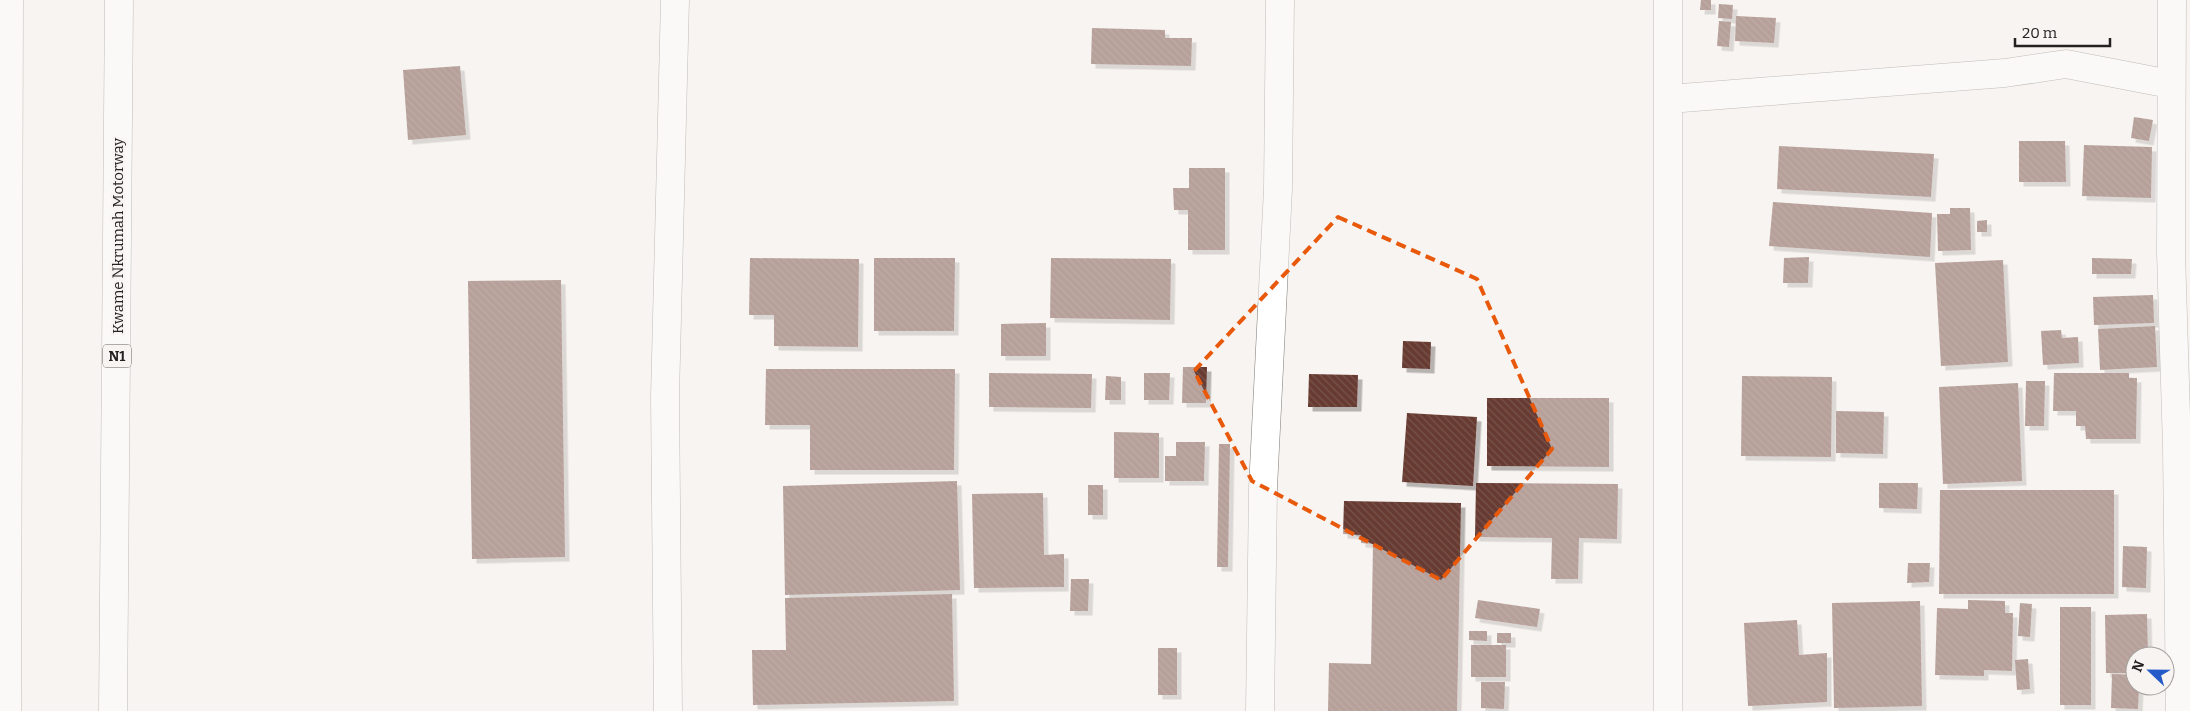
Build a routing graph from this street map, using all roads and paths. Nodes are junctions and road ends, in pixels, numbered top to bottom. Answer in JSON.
{"nodes":[{"id":1,"x":9,"y":0,"type":"edge"},
{"id":2,"x":119,"y":0,"type":"edge"},
{"id":3,"x":675,"y":0,"type":"edge"},
{"id":4,"x":1280,"y":0,"type":"edge"},
{"id":5,"x":1668,"y":0,"type":"edge"},
{"id":6,"x":2172,"y":0,"type":"edge"},
{"id":7,"x":2170,"y":84,"type":"junction"},
{"id":8,"x":1669,"y":99,"type":"junction"},
{"id":9,"x":7,"y":711,"type":"edge"},
{"id":10,"x":113,"y":711,"type":"edge"},
{"id":11,"x":668,"y":711,"type":"edge"},
{"id":12,"x":1260,"y":711,"type":"edge"},
{"id":13,"x":1668,"y":711,"type":"edge"},
{"id":14,"x":2180,"y":711,"type":"edge"}],
"edges":[{"from":1,"to":9,"type":"main road"},
{"from":2,"to":10,"type":"main road","name":"Kwame Nkrumah Motorway","number":"N1"},
{"from":3,"to":11,"type":"main road"},
{"from":4,"to":12,"type":"main road"},
{"from":5,"to":8,"type":"main road"},
{"from":6,"to":7,"type":"main road"},
{"from":7,"to":8,"type":"main road"},
{"from":7,"to":14,"type":"main road"},
{"from":8,"to":13,"type":"main road"}]}
